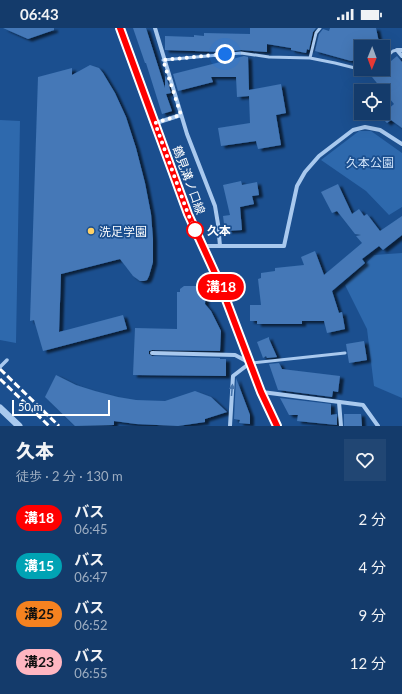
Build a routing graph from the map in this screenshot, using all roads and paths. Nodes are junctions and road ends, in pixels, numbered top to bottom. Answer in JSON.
{"nodes":[{"id":1,"x":120,"y":28,"type":"edge"},
{"id":2,"x":155,"y":28,"type":"edge"},
{"id":3,"x":320,"y":28,"type":"edge"},
{"id":4,"x":400,"y":50,"type":"edge"},
{"id":5,"x":390,"y":54,"type":"edge"},
{"id":6,"x":402,"y":56,"type":"edge"},
{"id":7,"x":310,"y":58,"type":"junction"},
{"id":8,"x":163,"y":60,"type":"junction"},
{"id":9,"x":354,"y":68,"type":"edge"},
{"id":10,"x":181,"y":115,"type":"junction"},
{"id":11,"x":155,"y":123,"type":"junction"},
{"id":12,"x":402,"y":144,"type":"edge"},
{"id":13,"x":202,"y":246,"type":"junction"},
{"id":14,"x":220,"y":246,"type":"junction"},
{"id":15,"x":152,"y":353,"type":"dead end"},
{"id":16,"x":345,"y":353,"type":"dead end"},
{"id":17,"x":7,"y":360,"type":"dead end"},
{"id":18,"x":250,"y":363,"type":"junction"},
{"id":19,"x":0,"y":367,"type":"edge"},
{"id":20,"x":261,"y":392,"type":"junction"},
{"id":21,"x":339,"y":402,"type":"junction"},
{"id":22,"x":0,"y":408,"type":"edge"},
{"id":23,"x":19,"y":426,"type":"edge"},
{"id":24,"x":230,"y":426,"type":"edge"},
{"id":25,"x":278,"y":426,"type":"edge"},
{"id":26,"x":341,"y":426,"type":"edge"},
{"id":27,"x":378,"y":426,"type":"edge"}],
"edges":[{"from":1,"to":11,"type":"main road","name":"鶴見溝ノ口線"},
{"from":2,"to":8,"type":"street"},
{"from":3,"to":7,"type":"lane"},
{"from":4,"to":5,"type":"lane"},
{"from":4,"to":6,"type":"street"},
{"from":7,"to":8,"type":"lane"},
{"from":7,"to":9,"type":"lane"},
{"from":8,"to":10,"type":"street"},
{"from":10,"to":11,"type":"street"},
{"from":10,"to":14,"type":"street"},
{"from":11,"to":13,"type":"main road","name":"鶴見溝ノ口線"},
{"from":12,"to":14,"type":"street"},
{"from":13,"to":14,"type":"street"},
{"from":13,"to":18,"type":"main road","name":"鶴見溝ノ口線"},
{"from":15,"to":18,"type":"street"},
{"from":16,"to":18,"type":"lane"},
{"from":17,"to":19,"type":"street"},
{"from":18,"to":20,"type":"main road","name":"鶴見溝ノ口線"},
{"from":24,"to":18,"type":"street","one_way":true},
{"from":20,"to":21,"type":"street"},
{"from":20,"to":25,"type":"main road","name":"鶴見溝ノ口線"},
{"from":21,"to":26,"type":"street"},
{"from":21,"to":27,"type":"street"},
{"from":22,"to":23,"type":"street"}]}
